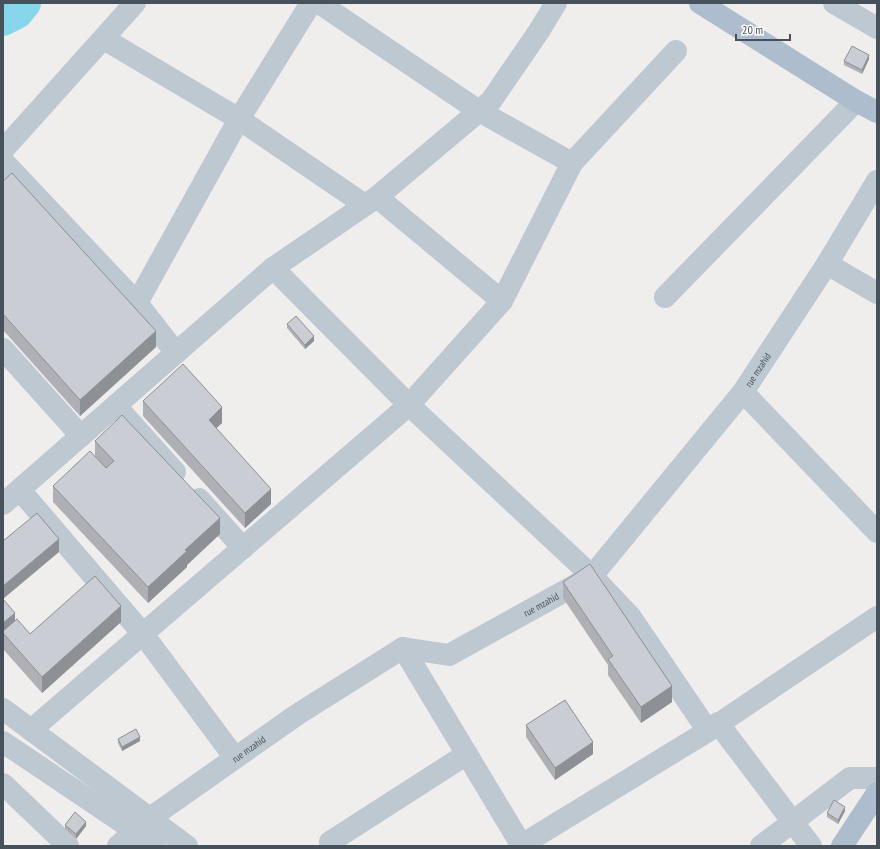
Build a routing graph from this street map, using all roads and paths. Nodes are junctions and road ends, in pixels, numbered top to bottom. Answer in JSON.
{"nodes":[{"id":1,"x":135,"y":3,"type":"edge"},
{"id":2,"x":311,"y":3,"type":"edge"},
{"id":3,"x":319,"y":3,"type":"edge"},
{"id":4,"x":556,"y":3,"type":"edge"},
{"id":5,"x":700,"y":3,"type":"edge"},
{"id":6,"x":834,"y":3,"type":"edge"},
{"id":7,"x":877,"y":28,"type":"edge"},
{"id":8,"x":104,"y":39,"type":"junction"},
{"id":9,"x":676,"y":51,"type":"dead end"},
{"id":10,"x":856,"y":101,"type":"junction"},
{"id":11,"x":479,"y":111,"type":"junction"},
{"id":12,"x":877,"y":112,"type":"edge"},
{"id":13,"x":240,"y":119,"type":"junction"},
{"id":14,"x":3,"y":150,"type":"edge"},
{"id":15,"x":3,"y":161,"type":"edge"},
{"id":16,"x":572,"y":163,"type":"junction"},
{"id":17,"x":877,"y":181,"type":"edge"},
{"id":18,"x":371,"y":201,"type":"junction"},
{"id":19,"x":827,"y":264,"type":"junction"},
{"id":20,"x":273,"y":268,"type":"junction"},
{"id":21,"x":877,"y":293,"type":"edge"},
{"id":22,"x":665,"y":297,"type":"dead end"},
{"id":23,"x":502,"y":301,"type":"junction"},
{"id":24,"x":137,"y":303,"type":"junction"},
{"id":25,"x":3,"y":349,"type":"edge"},
{"id":26,"x":176,"y":353,"type":"junction"},
{"id":27,"x":743,"y":392,"type":"junction"},
{"id":28,"x":409,"y":405,"type":"junction"},
{"id":29,"x":116,"y":406,"type":"junction"},
{"id":30,"x":81,"y":436,"type":"junction"},
{"id":31,"x":20,"y":490,"type":"junction"},
{"id":32,"x":3,"y":504,"type":"edge"},
{"id":33,"x":877,"y":532,"type":"edge"},
{"id":34,"x":243,"y":548,"type":"junction"},
{"id":35,"x":592,"y":576,"type":"junction"},
{"id":36,"x":877,"y":617,"type":"edge"},
{"id":37,"x":143,"y":634,"type":"junction"},
{"id":38,"x":403,"y":648,"type":"junction"},
{"id":39,"x":3,"y":709,"type":"edge"},
{"id":40,"x":713,"y":727,"type":"junction"},
{"id":41,"x":32,"y":730,"type":"junction"},
{"id":42,"x":3,"y":742,"type":"edge"},
{"id":43,"x":467,"y":754,"type":"junction"},
{"id":44,"x":235,"y":758,"type":"junction"},
{"id":45,"x":877,"y":778,"type":"edge"},
{"id":46,"x":3,"y":784,"type":"edge"},
{"id":47,"x":877,"y":793,"type":"edge"},
{"id":48,"x":793,"y":822,"type":"junction"},
{"id":49,"x":143,"y":825,"type":"junction"},
{"id":50,"x":330,"y":842,"type":"dead end"},
{"id":51,"x":68,"y":846,"type":"edge"},
{"id":52,"x":118,"y":846,"type":"edge"},
{"id":53,"x":155,"y":846,"type":"edge"},
{"id":54,"x":187,"y":846,"type":"edge"},
{"id":55,"x":521,"y":846,"type":"edge"},
{"id":56,"x":761,"y":846,"type":"edge"},
{"id":57,"x":811,"y":846,"type":"edge"},
{"id":58,"x":842,"y":846,"type":"edge"}],
"edges":[{"from":1,"to":8,"type":"street"},
{"from":2,"to":13,"type":"street"},
{"from":3,"to":11,"type":"street"},
{"from":4,"to":11,"type":"street"},
{"from":5,"to":10,"type":"main road"},
{"from":6,"to":7,"type":"street"},
{"from":8,"to":13,"type":"street"},
{"from":8,"to":14,"type":"street"},
{"from":9,"to":16,"type":"street"},
{"from":10,"to":12,"type":"main road"},
{"from":10,"to":22,"type":"street"},
{"from":11,"to":16,"type":"street"},
{"from":11,"to":18,"type":"street"},
{"from":13,"to":18,"type":"street"},
{"from":13,"to":24,"type":"street"},
{"from":15,"to":24,"type":"street"},
{"from":16,"to":23,"type":"street"},
{"from":17,"to":19,"type":"street","name":"rue mzahid"},
{"from":18,"to":20,"type":"street"},
{"from":18,"to":23,"type":"street"},
{"from":19,"to":21,"type":"street"},
{"from":19,"to":27,"type":"street","name":"rue mzahid"},
{"from":20,"to":26,"type":"street"},
{"from":20,"to":28,"type":"street"},
{"from":23,"to":28,"type":"street"},
{"from":24,"to":26,"type":"street"},
{"from":25,"to":30,"type":"street"},
{"from":26,"to":29,"type":"street"},
{"from":27,"to":33,"type":"street"},
{"from":27,"to":35,"type":"street","name":"rue mzahid"},
{"from":28,"to":34,"type":"street"},
{"from":28,"to":35,"type":"street"},
{"from":29,"to":30,"type":"street"},
{"from":29,"to":34,"type":"street"},
{"from":30,"to":31,"type":"street"},
{"from":31,"to":32,"type":"street"},
{"from":31,"to":37,"type":"street"},
{"from":34,"to":37,"type":"street"},
{"from":35,"to":38,"type":"street","name":"rue mzahid"},
{"from":35,"to":40,"type":"street"},
{"from":36,"to":40,"type":"street"},
{"from":37,"to":41,"type":"street"},
{"from":37,"to":44,"type":"street"},
{"from":38,"to":43,"type":"street"},
{"from":38,"to":44,"type":"street","name":"rue mzahid"},
{"from":39,"to":41,"type":"street"},
{"from":40,"to":48,"type":"street"},
{"from":40,"to":55,"type":"street"},
{"from":41,"to":49,"type":"street"},
{"from":42,"to":49,"type":"street"},
{"from":43,"to":50,"type":"street"},
{"from":43,"to":55,"type":"street"},
{"from":44,"to":49,"type":"street","name":"rue mzahid"},
{"from":45,"to":48,"type":"street"},
{"from":46,"to":51,"type":"street"},
{"from":47,"to":58,"type":"main road"},
{"from":48,"to":56,"type":"street"},
{"from":48,"to":57,"type":"street"},
{"from":49,"to":52,"type":"street","name":"rue mzahid"},
{"from":49,"to":53,"type":"street"},
{"from":49,"to":54,"type":"street"}]}
